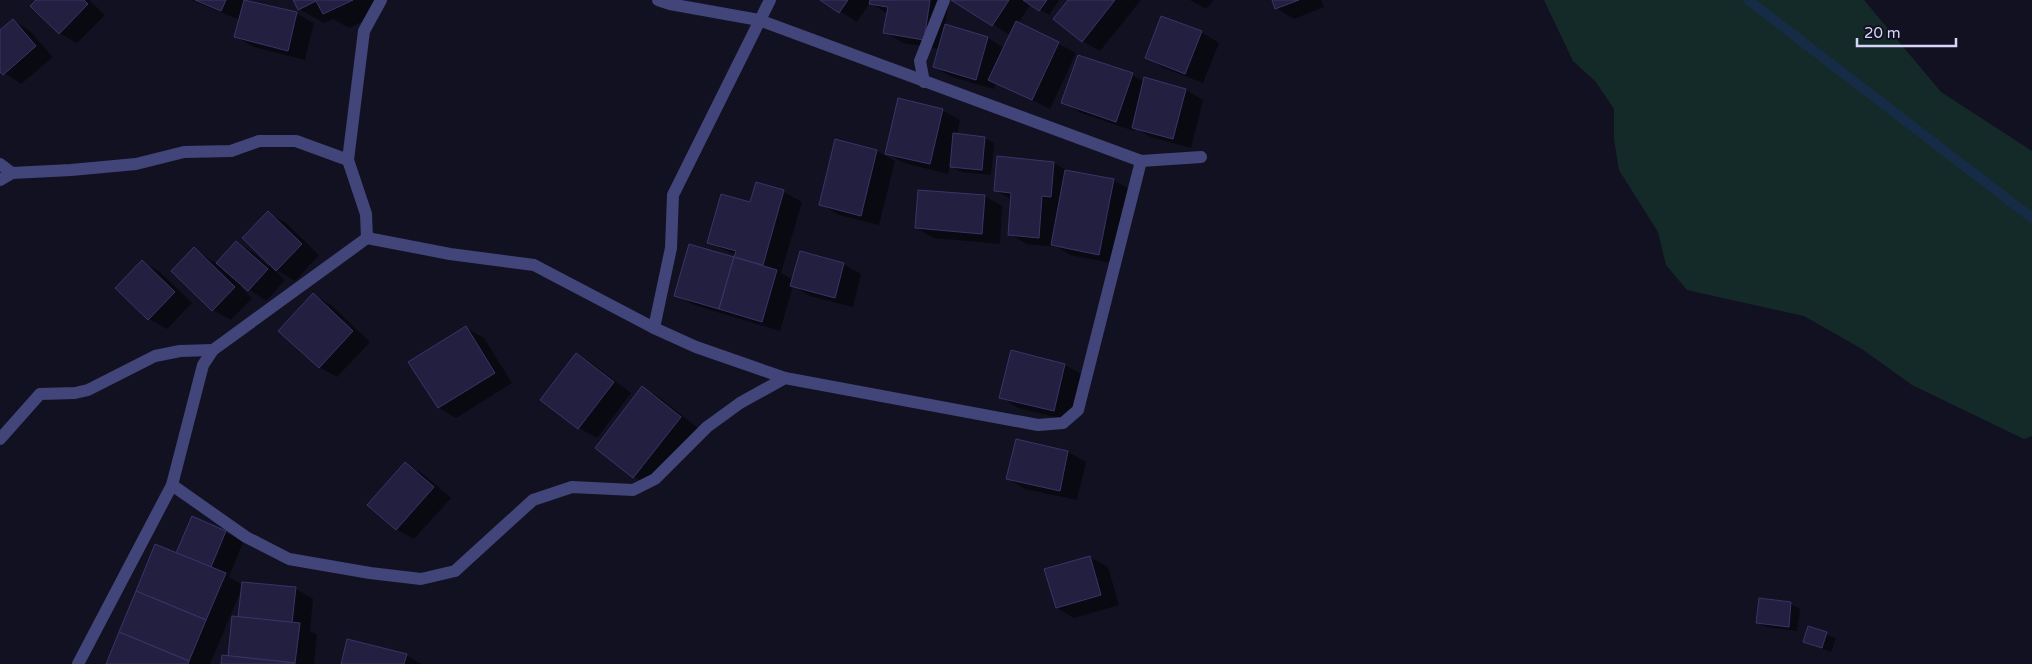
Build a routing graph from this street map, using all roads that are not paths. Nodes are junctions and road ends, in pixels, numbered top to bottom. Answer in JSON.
{"nodes":[{"id":1,"x":381,"y":0,"type":"edge"},
{"id":2,"x":658,"y":0,"type":"edge"},
{"id":3,"x":770,"y":0,"type":"edge"},
{"id":4,"x":944,"y":0,"type":"edge"},
{"id":5,"x":759,"y":20,"type":"junction"},
{"id":6,"x":924,"y":82,"type":"junction"},
{"id":7,"x":1202,"y":157,"type":"dead end"},
{"id":8,"x":348,"y":160,"type":"junction"},
{"id":9,"x":1141,"y":161,"type":"junction"},
{"id":10,"x":0,"y":164,"type":"edge"},
{"id":11,"x":12,"y":173,"type":"junction"},
{"id":12,"x":0,"y":180,"type":"edge"},
{"id":13,"x":367,"y":238,"type":"junction"},
{"id":14,"x":654,"y":328,"type":"junction"},
{"id":15,"x":213,"y":350,"type":"junction"},
{"id":16,"x":785,"y":378,"type":"junction"},
{"id":17,"x":0,"y":439,"type":"edge"},
{"id":18,"x":172,"y":485,"type":"junction"},
{"id":19,"x":78,"y":664,"type":"edge"}],
"edges":[{"from":1,"to":8,"type":"street"},
{"from":2,"to":5,"type":"street"},
{"from":3,"to":5,"type":"street"},
{"from":4,"to":6,"type":"street"},
{"from":5,"to":6,"type":"street"},
{"from":5,"to":14,"type":"street"},
{"from":6,"to":9,"type":"street"},
{"from":7,"to":9,"type":"street"},
{"from":8,"to":11,"type":"street"},
{"from":8,"to":13,"type":"street"},
{"from":9,"to":16,"type":"street"},
{"from":10,"to":11,"type":"street"},
{"from":11,"to":12,"type":"street"},
{"from":13,"to":14,"type":"street"},
{"from":13,"to":15,"type":"street"},
{"from":14,"to":16,"type":"street"},
{"from":15,"to":17,"type":"street"},
{"from":15,"to":18,"type":"street"},
{"from":16,"to":18,"type":"street"},
{"from":18,"to":19,"type":"street"}]}
